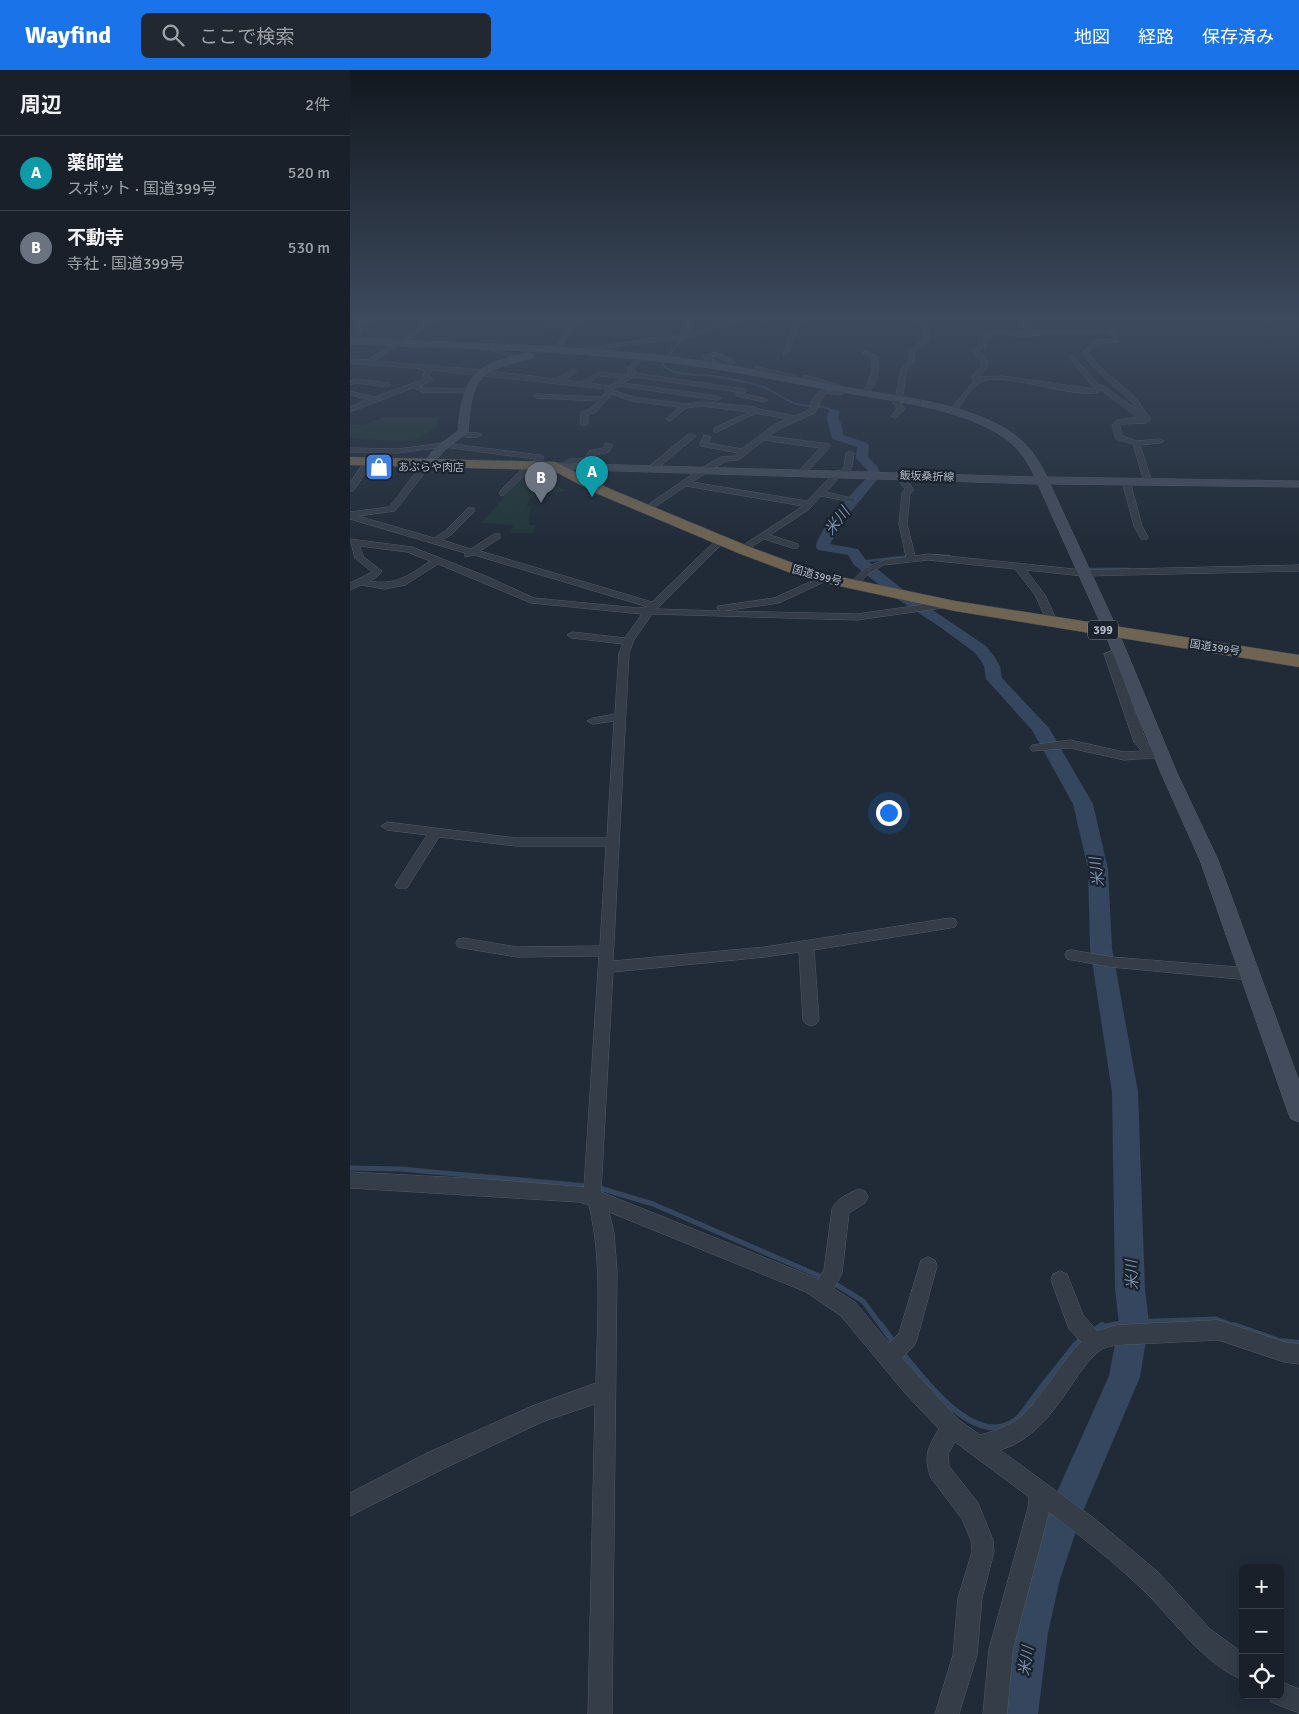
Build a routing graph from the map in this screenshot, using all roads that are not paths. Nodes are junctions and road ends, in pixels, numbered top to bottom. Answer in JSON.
{"nodes":[{"id":1,"x":357,"y":395,"type":"edge"},
{"id":2,"x":388,"y":395,"type":"edge"},
{"id":3,"x":468,"y":395,"type":"edge"},
{"id":4,"x":607,"y":395,"type":"edge"},
{"id":5,"x":627,"y":395,"type":"edge"},
{"id":6,"x":698,"y":395,"type":"edge"},
{"id":7,"x":738,"y":395,"type":"joint"},
{"id":8,"x":820,"y":395,"type":"edge"},
{"id":9,"x":874,"y":395,"type":"edge"},
{"id":10,"x":899,"y":395,"type":"edge"},
{"id":11,"x":967,"y":395,"type":"edge"},
{"id":12,"x":1111,"y":395,"type":"edge"},
{"id":13,"x":1127,"y":395,"type":"edge"},
{"id":14,"x":537,"y":396,"type":"dead end"},
{"id":15,"x":375,"y":399,"type":"junction"},
{"id":16,"x":603,"y":399,"type":"junction"},
{"id":17,"x":896,"y":399,"type":"junction"},
{"id":18,"x":638,"y":400,"type":"junction"},
{"id":19,"x":764,"y":400,"type":"dead end"},
{"id":20,"x":730,"y":401,"type":"junction"},
{"id":21,"x":684,"y":406,"type":"junction"},
{"id":22,"x":724,"y":406,"type":"junction"},
{"id":23,"x":626,"y":409,"type":"dead end"},
{"id":24,"x":756,"y":409,"type":"junction"},
{"id":25,"x":350,"y":410,"type":"edge"},
{"id":26,"x":953,"y":411,"type":"junction"},
{"id":27,"x":362,"y":412,"type":"dead end"},
{"id":28,"x":895,"y":416,"type":"dead end"},
{"id":29,"x":795,"y":418,"type":"junction"},
{"id":30,"x":670,"y":419,"type":"dead end"},
{"id":31,"x":1131,"y":421,"type":"junction"},
{"id":32,"x":584,"y":424,"type":"dead end"},
{"id":33,"x":718,"y":430,"type":"dead end"},
{"id":34,"x":462,"y":434,"type":"junction"},
{"id":35,"x":478,"y":435,"type":"dead end"},
{"id":36,"x":692,"y":436,"type":"dead end"},
{"id":37,"x":707,"y":437,"type":"dead end"},
{"id":38,"x":764,"y":438,"type":"junction"},
{"id":39,"x":1160,"y":441,"type":"dead end"},
{"id":40,"x":387,"y":443,"type":"dead end"},
{"id":41,"x":1136,"y":443,"type":"junction"},
{"id":42,"x":444,"y":445,"type":"junction"},
{"id":43,"x":609,"y":446,"type":"dead end"},
{"id":44,"x":350,"y":450,"type":"edge"},
{"id":45,"x":744,"y":452,"type":"junction"},
{"id":46,"x":850,"y":453,"type":"dead end"},
{"id":47,"x":373,"y":458,"type":"junction"},
{"id":48,"x":350,"y":461,"type":"edge"},
{"id":49,"x":428,"y":463,"type":"junction"},
{"id":50,"x":534,"y":466,"type":"junction"},
{"id":51,"x":560,"y":466,"type":"junction"},
{"id":52,"x":653,"y":468,"type":"junction"},
{"id":53,"x":704,"y":470,"type":"junction"},
{"id":54,"x":802,"y":472,"type":"junction"},
{"id":55,"x":842,"y":473,"type":"junction"},
{"id":56,"x":899,"y":475,"type":"junction"},
{"id":57,"x":1041,"y":480,"type":"junction"},
{"id":58,"x":1126,"y":482,"type":"junction"},
{"id":59,"x":1148,"y":482,"type":"junction"},
{"id":60,"x":685,"y":483,"type":"junction"},
{"id":61,"x":1299,"y":484,"type":"edge"},
{"id":62,"x":350,"y":488,"type":"edge"},
{"id":63,"x":503,"y":493,"type":"dead end"},
{"id":64,"x":819,"y":494,"type":"junction"},
{"id":65,"x":852,"y":499,"type":"dead end"},
{"id":66,"x":808,"y":504,"type":"junction"},
{"id":67,"x":646,"y":509,"type":"junction"},
{"id":68,"x":471,"y":510,"type":"dead end"},
{"id":69,"x":350,"y":515,"type":"edge"},
{"id":70,"x":497,"y":536,"type":"dead end"},
{"id":71,"x":764,"y":536,"type":"junction"},
{"id":72,"x":1144,"y":537,"type":"dead end"},
{"id":73,"x":721,"y":540,"type":"junction"},
{"id":74,"x":435,"y":541,"type":"junction"},
{"id":75,"x":352,"y":542,"type":"edge"},
{"id":76,"x":795,"y":546,"type":"dead end"},
{"id":77,"x":742,"y":550,"type":"junction"},
{"id":78,"x":472,"y":552,"type":"junction"},
{"id":79,"x":911,"y":557,"type":"junction"},
{"id":80,"x":363,"y":560,"type":"junction"},
{"id":81,"x":438,"y":560,"type":"junction"},
{"id":82,"x":350,"y":566,"type":"edge"},
{"id":83,"x":451,"y":566,"type":"junction"},
{"id":84,"x":1018,"y":566,"type":"junction"},
{"id":85,"x":1299,"y":568,"type":"edge"},
{"id":86,"x":1082,"y":570,"type":"junction"},
{"id":87,"x":823,"y":579,"type":"junction"},
{"id":88,"x":360,"y":582,"type":"junction"},
{"id":89,"x":853,"y":585,"type":"junction"},
{"id":90,"x":350,"y":587,"type":"edge"},
{"id":91,"x":906,"y":599,"type":"junction"},
{"id":92,"x":950,"y":604,"type":"junction"},
{"id":93,"x":653,"y":608,"type":"junction"},
{"id":94,"x":702,"y":612,"type":"junction"},
{"id":95,"x":1052,"y":621,"type":"junction"},
{"id":96,"x":1111,"y":631,"type":"junction"},
{"id":97,"x":572,"y":635,"type":"dead end"},
{"id":98,"x":628,"y":641,"type":"junction"},
{"id":99,"x":1299,"y":661,"type":"edge"},
{"id":100,"x":620,"y":717,"type":"junction"},
{"id":101,"x":593,"y":720,"type":"dead end"},
{"id":102,"x":1045,"y":747,"type":"dead end"},
{"id":103,"x":1156,"y":754,"type":"junction"},
{"id":104,"x":387,"y":826,"type":"dead end"},
{"id":105,"x":436,"y":832,"type":"junction"},
{"id":106,"x":613,"y":842,"type":"junction"},
{"id":107,"x":402,"y":884,"type":"dead end"},
{"id":108,"x":950,"y":923,"type":"dead end"},
{"id":109,"x":463,"y":943,"type":"dead end"},
{"id":110,"x":806,"y":945,"type":"junction"},
{"id":111,"x":606,"y":951,"type":"junction"},
{"id":112,"x":1072,"y":955,"type":"dead end"},
{"id":113,"x":605,"y":967,"type":"junction"},
{"id":114,"x":1250,"y":974,"type":"junction"},
{"id":115,"x":811,"y":1020,"type":"dead end"},
{"id":116,"x":1299,"y":1112,"type":"edge"},
{"id":117,"x":350,"y":1180,"type":"edge"},
{"id":118,"x":594,"y":1192,"type":"junction"},
{"id":119,"x":859,"y":1197,"type":"dead end"},
{"id":120,"x":928,"y":1266,"type":"dead end"},
{"id":121,"x":1060,"y":1280,"type":"dead end"},
{"id":122,"x":825,"y":1285,"type":"junction"},
{"id":123,"x":1090,"y":1337,"type":"junction"},
{"id":124,"x":894,"y":1351,"type":"junction"},
{"id":125,"x":1299,"y":1354,"type":"edge"},
{"id":126,"x":606,"y":1390,"type":"junction"},
{"id":127,"x":952,"y":1427,"type":"junction"},
{"id":128,"x":977,"y":1446,"type":"junction"},
{"id":129,"x":1042,"y":1493,"type":"junction"},
{"id":130,"x":350,"y":1505,"type":"edge"},
{"id":131,"x":1088,"y":1527,"type":"joint"},
{"id":132,"x":1239,"y":1665,"type":"edge"},
{"id":133,"x":1284,"y":1695,"type":"edge"},
{"id":134,"x":1299,"y":1702,"type":"edge"},
{"id":135,"x":600,"y":1714,"type":"edge"},
{"id":136,"x":947,"y":1714,"type":"edge"},
{"id":137,"x":995,"y":1714,"type":"edge"}],
"edges":[{"from":1,"to":15,"type":"street"},
{"from":2,"to":15,"type":"street"},
{"from":3,"to":34,"type":"street"},
{"from":4,"to":16,"type":"street"},
{"from":5,"to":18,"type":"street"},
{"from":6,"to":20,"type":"street"},
{"from":7,"to":19,"type":"street"},
{"from":7,"to":20,"type":"street"},
{"from":8,"to":29,"type":"street"},
{"from":9,"to":17,"type":"street"},
{"from":10,"to":17,"type":"street"},
{"from":11,"to":26,"type":"street"},
{"from":12,"to":31,"type":"street"},
{"from":13,"to":31,"type":"street"},
{"from":14,"to":16,"type":"street"},
{"from":15,"to":25,"type":"street"},
{"from":16,"to":32,"type":"street"},
{"from":17,"to":26,"type":"street"},
{"from":17,"to":28,"type":"street"},
{"from":18,"to":21,"type":"street"},
{"from":18,"to":23,"type":"street"},
{"from":20,"to":22,"type":"street"},
{"from":21,"to":22,"type":"street"},
{"from":21,"to":30,"type":"street"},
{"from":22,"to":24,"type":"street"},
{"from":24,"to":29,"type":"street"},
{"from":24,"to":33,"type":"street"},
{"from":25,"to":27,"type":"street"},
{"from":26,"to":57,"type":"street"},
{"from":29,"to":38,"type":"street"},
{"from":31,"to":41,"type":"street"},
{"from":34,"to":35,"type":"street"},
{"from":34,"to":42,"type":"street"},
{"from":36,"to":52,"type":"street"},
{"from":37,"to":45,"type":"street"},
{"from":38,"to":45,"type":"street"},
{"from":38,"to":54,"type":"street"},
{"from":39,"to":41,"type":"street"},
{"from":40,"to":47,"type":"street"},
{"from":41,"to":59,"type":"street"},
{"from":42,"to":47,"type":"street"},
{"from":42,"to":49,"type":"street"},
{"from":42,"to":50,"type":"street"},
{"from":43,"to":51,"type":"street"},
{"from":44,"to":47,"type":"street"},
{"from":45,"to":53,"type":"street"},
{"from":46,"to":55,"type":"street"},
{"from":47,"to":48,"type":"highway"},
{"from":47,"to":49,"type":"highway"},
{"from":47,"to":62,"type":"street"},
{"from":49,"to":50,"type":"highway"},
{"from":49,"to":69,"type":"street"},
{"from":50,"to":51,"type":"highway"},
{"from":50,"to":63,"type":"street"},
{"from":51,"to":52,"type":"street","name":"飯坂桑折線"},
{"from":51,"to":67,"type":"highway","name":"国道399号","number":"399"},
{"from":52,"to":53,"type":"street","name":"飯坂桑折線"},
{"from":53,"to":54,"type":"street","name":"飯坂桑折線"},
{"from":53,"to":60,"type":"street"},
{"from":54,"to":55,"type":"street","name":"飯坂桑折線"},
{"from":55,"to":56,"type":"street","name":"飯坂桑折線"},
{"from":55,"to":64,"type":"street"},
{"from":56,"to":57,"type":"street","name":"飯坂桑折線"},
{"from":56,"to":79,"type":"street"},
{"from":57,"to":58,"type":"street","name":"飯坂桑折線"},
{"from":57,"to":86,"type":"street"},
{"from":58,"to":59,"type":"street","name":"飯坂桑折線"},
{"from":58,"to":72,"type":"street"},
{"from":59,"to":61,"type":"street","name":"飯坂桑折線"},
{"from":60,"to":66,"type":"street"},
{"from":60,"to":67,"type":"street"},
{"from":64,"to":65,"type":"street"},
{"from":64,"to":66,"type":"street"},
{"from":66,"to":71,"type":"street"},
{"from":67,"to":73,"type":"highway","name":"国道399号","number":"399"},
{"from":68,"to":74,"type":"street"},
{"from":69,"to":74,"type":"street"},
{"from":70,"to":78,"type":"street"},
{"from":71,"to":76,"type":"street"},
{"from":71,"to":77,"type":"street"},
{"from":73,"to":77,"type":"highway","name":"国道399号","number":"399"},
{"from":73,"to":93,"type":"street"},
{"from":74,"to":78,"type":"street"},
{"from":75,"to":80,"type":"street"},
{"from":75,"to":81,"type":"street"},
{"from":77,"to":87,"type":"highway","name":"国道399号","number":"399"},
{"from":78,"to":83,"type":"street"},
{"from":78,"to":93,"type":"street"},
{"from":79,"to":84,"type":"street"},
{"from":79,"to":89,"type":"street"},
{"from":80,"to":82,"type":"street"},
{"from":80,"to":88,"type":"street"},
{"from":81,"to":83,"type":"street"},
{"from":81,"to":88,"type":"street"},
{"from":83,"to":93,"type":"street"},
{"from":84,"to":86,"type":"street"},
{"from":84,"to":95,"type":"street"},
{"from":85,"to":86,"type":"street"},
{"from":86,"to":96,"type":"street"},
{"from":87,"to":89,"type":"highway","name":"国道399号","number":"399"},
{"from":87,"to":94,"type":"street"},
{"from":88,"to":90,"type":"street"},
{"from":89,"to":91,"type":"highway","name":"国道399号","number":"399"},
{"from":91,"to":92,"type":"highway","name":"国道399号","number":"399"},
{"from":91,"to":92,"type":"street"},
{"from":91,"to":94,"type":"street"},
{"from":92,"to":95,"type":"highway","name":"国道399号","number":"399"},
{"from":93,"to":94,"type":"street"},
{"from":93,"to":98,"type":"street"},
{"from":95,"to":96,"type":"highway","name":"国道399号","number":"399"},
{"from":96,"to":99,"type":"highway","name":"国道399号","number":"399"},
{"from":96,"to":103,"type":"street"},
{"from":97,"to":98,"type":"street"},
{"from":98,"to":100,"type":"street"},
{"from":100,"to":101,"type":"street"},
{"from":100,"to":106,"type":"street"},
{"from":102,"to":103,"type":"street"},
{"from":103,"to":114,"type":"street"},
{"from":104,"to":105,"type":"street"},
{"from":105,"to":106,"type":"street"},
{"from":105,"to":107,"type":"street"},
{"from":106,"to":111,"type":"street"},
{"from":108,"to":110,"type":"street"},
{"from":109,"to":111,"type":"street"},
{"from":110,"to":113,"type":"street"},
{"from":110,"to":115,"type":"street"},
{"from":111,"to":113,"type":"street"},
{"from":112,"to":114,"type":"street"},
{"from":113,"to":118,"type":"street"},
{"from":114,"to":116,"type":"street"},
{"from":117,"to":118,"type":"street"},
{"from":118,"to":122,"type":"street"},
{"from":118,"to":126,"type":"street"},
{"from":119,"to":122,"type":"street"},
{"from":120,"to":124,"type":"street"},
{"from":121,"to":123,"type":"street"},
{"from":122,"to":124,"type":"street"},
{"from":123,"to":125,"type":"street"},
{"from":123,"to":128,"type":"street"},
{"from":124,"to":127,"type":"street"},
{"from":126,"to":130,"type":"street"},
{"from":126,"to":135,"type":"street"},
{"from":127,"to":128,"type":"street"},
{"from":127,"to":136,"type":"street"},
{"from":128,"to":129,"type":"street"},
{"from":129,"to":131,"type":"street"},
{"from":129,"to":137,"type":"street"},
{"from":131,"to":132,"type":"street"},
{"from":133,"to":134,"type":"street"}]}
